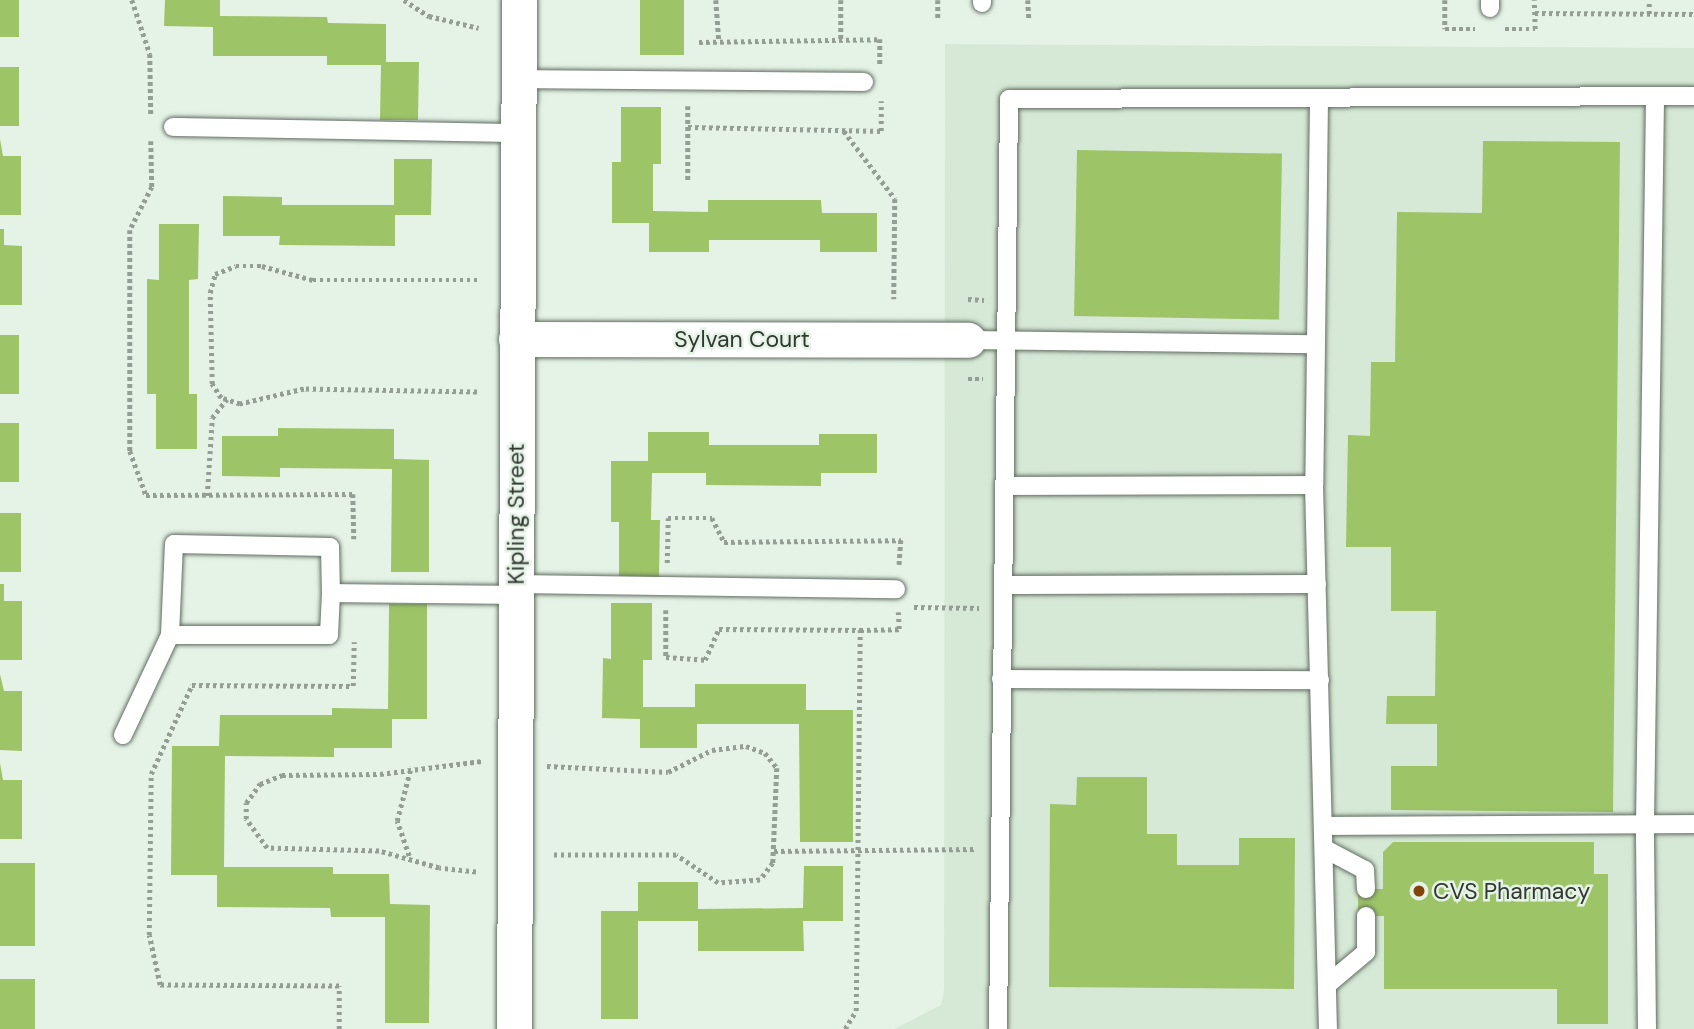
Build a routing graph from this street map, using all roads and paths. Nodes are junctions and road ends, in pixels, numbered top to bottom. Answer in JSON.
{"nodes":[{"id":1,"x":132,"y":0,"type":"edge"},
{"id":2,"x":404,"y":0,"type":"edge"},
{"id":3,"x":519,"y":0,"type":"edge"},
{"id":4,"x":716,"y":0,"type":"edge"},
{"id":5,"x":841,"y":0,"type":"edge"},
{"id":6,"x":938,"y":0,"type":"edge"},
{"id":7,"x":1028,"y":0,"type":"edge"},
{"id":8,"x":1534,"y":0,"type":"edge"},
{"id":9,"x":1650,"y":0,"type":"edge"},
{"id":10,"x":1649,"y":14,"type":"junction"},
{"id":11,"x":1694,"y":14,"type":"edge"},
{"id":12,"x":1028,"y":19,"type":"dead end"},
{"id":13,"x":938,"y":20,"type":"dead end"},
{"id":14,"x":479,"y":28,"type":"dead end"},
{"id":15,"x":841,"y":39,"type":"dead end"},
{"id":16,"x":719,"y":41,"type":"dead end"},
{"id":17,"x":517,"y":79,"type":"junction"},
{"id":18,"x":864,"y":82,"type":"dead end"},
{"id":19,"x":688,"y":94,"type":"dead end"},
{"id":20,"x":1655,"y":96,"type":"junction"},
{"id":21,"x":1694,"y":96,"type":"edge"},
{"id":22,"x":1319,"y":99,"type":"junction"},
{"id":23,"x":151,"y":120,"type":"dead end"},
{"id":24,"x":173,"y":127,"type":"dead end"},
{"id":25,"x":844,"y":130,"type":"dead end"},
{"id":26,"x":517,"y":133,"type":"junction"},
{"id":27,"x":151,"y":134,"type":"dead end"},
{"id":28,"x":688,"y":181,"type":"dead end"},
{"id":29,"x":477,"y":280,"type":"dead end"},
{"id":30,"x":894,"y":299,"type":"dead end"},
{"id":31,"x":516,"y":339,"type":"junction"},
{"id":32,"x":968,"y":340,"type":"joint"},
{"id":33,"x":1006,"y":342,"type":"junction"},
{"id":34,"x":1315,"y":344,"type":"junction"},
{"id":35,"x":477,"y":392,"type":"dead end"},
{"id":36,"x":227,"y":399,"type":"junction"},
{"id":37,"x":1314,"y":485,"type":"junction"},
{"id":38,"x":1004,"y":486,"type":"junction"},
{"id":39,"x":207,"y":496,"type":"junction"},
{"id":40,"x":1003,"y":584,"type":"junction"},
{"id":41,"x":1317,"y":584,"type":"junction"},
{"id":42,"x":516,"y":589,"type":"junction"},
{"id":43,"x":896,"y":589,"type":"dead end"},
{"id":44,"x":331,"y":593,"type":"junction"},
{"id":45,"x":354,"y":593,"type":"junction"},
{"id":46,"x":1002,"y":608,"type":"junction"},
{"id":47,"x":170,"y":635,"type":"junction"},
{"id":48,"x":1002,"y":679,"type":"junction"},
{"id":49,"x":1320,"y":680,"type":"junction"},
{"id":50,"x":123,"y":735,"type":"dead end"},
{"id":51,"x":516,"y":764,"type":"junction"},
{"id":52,"x":411,"y":766,"type":"junction"},
{"id":53,"x":1645,"y":824,"type":"junction"},
{"id":54,"x":1694,"y":824,"type":"edge"},
{"id":55,"x":1325,"y":826,"type":"junction"},
{"id":56,"x":859,"y":849,"type":"junction"},
{"id":57,"x":1000,"y":849,"type":"junction"},
{"id":58,"x":1325,"y":849,"type":"junction"},
{"id":59,"x":774,"y":851,"type":"junction"},
{"id":60,"x":554,"y":855,"type":"dead end"},
{"id":61,"x":409,"y":856,"type":"junction"},
{"id":62,"x":476,"y":872,"type":"dead end"},
{"id":63,"x":1366,"y":889,"type":"dead end"},
{"id":64,"x":1366,"y":916,"type":"dead end"},
{"id":65,"x":1328,"y":984,"type":"junction"},
{"id":66,"x":339,"y":1029,"type":"edge"},
{"id":67,"x":514,"y":1029,"type":"edge"},
{"id":68,"x":845,"y":1029,"type":"edge"},
{"id":69,"x":998,"y":1029,"type":"edge"},
{"id":70,"x":1328,"y":1029,"type":"edge"},
{"id":71,"x":1647,"y":1029,"type":"edge"}],
"edges":[{"from":1,"to":23,"type":"path"},
{"from":2,"to":14,"type":"path"},
{"from":3,"to":17,"type":"street","name":"Kipling Street"},
{"from":4,"to":16,"type":"path"},
{"from":5,"to":15,"type":"path"},
{"from":6,"to":13,"type":"path"},
{"from":7,"to":12,"type":"path"},
{"from":8,"to":10,"type":"path"},
{"from":9,"to":10,"type":"path"},
{"from":10,"to":11,"type":"path"},
{"from":17,"to":18,"type":"lane"},
{"from":17,"to":26,"type":"street","name":"Kipling Street"},
{"from":19,"to":28,"type":"path"},
{"from":20,"to":21,"type":"lane"},
{"from":20,"to":22,"type":"lane"},
{"from":20,"to":53,"type":"lane"},
{"from":22,"to":33,"type":"lane"},
{"from":22,"to":34,"type":"lane"},
{"from":24,"to":26,"type":"lane"},
{"from":25,"to":30,"type":"path"},
{"from":26,"to":31,"type":"street","name":"Kipling Street"},
{"from":27,"to":39,"type":"path"},
{"from":29,"to":36,"type":"path"},
{"from":31,"to":32,"type":"street","name":"Sylvan Court"},
{"from":31,"to":42,"type":"street","name":"Kipling Street"},
{"from":32,"to":33,"type":"lane"},
{"from":33,"to":34,"type":"lane"},
{"from":33,"to":38,"type":"lane"},
{"from":34,"to":37,"type":"lane"},
{"from":35,"to":36,"type":"path"},
{"from":36,"to":39,"type":"path"},
{"from":37,"to":38,"type":"lane"},
{"from":37,"to":41,"type":"lane"},
{"from":38,"to":40,"type":"lane"},
{"from":39,"to":45,"type":"path"},
{"from":40,"to":41,"type":"lane"},
{"from":40,"to":46,"type":"lane"},
{"from":41,"to":49,"type":"lane"},
{"from":42,"to":43,"type":"lane"},
{"from":42,"to":45,"type":"lane"},
{"from":42,"to":51,"type":"street","name":"Kipling Street"},
{"from":44,"to":45,"type":"lane"},
{"from":44,"to":47,"type":"lane"},
{"from":44,"to":47,"type":"lane"},
{"from":45,"to":66,"type":"path"},
{"from":46,"to":48,"type":"lane"},
{"from":46,"to":56,"type":"path"},
{"from":47,"to":50,"type":"lane"},
{"from":48,"to":49,"type":"lane"},
{"from":48,"to":57,"type":"lane"},
{"from":49,"to":55,"type":"lane"},
{"from":51,"to":52,"type":"path"},
{"from":51,"to":59,"type":"path"},
{"from":51,"to":67,"type":"street","name":"Kipling Street"},
{"from":52,"to":61,"type":"path"},
{"from":52,"to":61,"type":"path"},
{"from":53,"to":54,"type":"lane"},
{"from":53,"to":55,"type":"lane"},
{"from":53,"to":71,"type":"lane"},
{"from":55,"to":58,"type":"lane"},
{"from":56,"to":57,"type":"path"},
{"from":56,"to":59,"type":"path"},
{"from":56,"to":68,"type":"path"},
{"from":57,"to":69,"type":"lane"},
{"from":58,"to":63,"type":"lane"},
{"from":58,"to":65,"type":"lane"},
{"from":59,"to":60,"type":"path"},
{"from":61,"to":62,"type":"path"},
{"from":64,"to":65,"type":"lane"},
{"from":65,"to":70,"type":"lane"}]}
